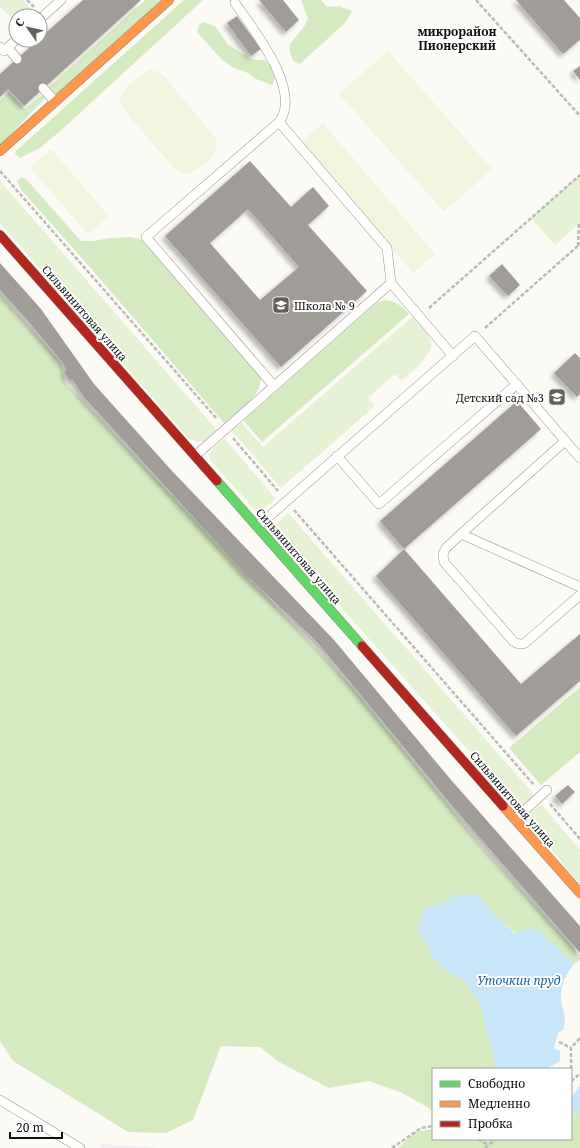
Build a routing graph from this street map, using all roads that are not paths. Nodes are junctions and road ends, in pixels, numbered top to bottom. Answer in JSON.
{"nodes":[{"id":1,"x":61,"y":0,"type":"edge"},
{"id":2,"x":169,"y":0,"type":"edge"},
{"id":3,"x":235,"y":3,"type":"dead end"},
{"id":4,"x":48,"y":12,"type":"edge"},
{"id":5,"x":4,"y":47,"type":"edge"},
{"id":6,"x":17,"y":59,"type":"dead end"},
{"id":7,"x":43,"y":88,"type":"dead end"},
{"id":8,"x":55,"y":102,"type":"junction"},
{"id":9,"x":279,"y":122,"type":"junction"},
{"id":10,"x":0,"y":151,"type":"edge"},
{"id":11,"x":0,"y":235,"type":"edge"},
{"id":12,"x":391,"y":283,"type":"junction"},
{"id":13,"x":453,"y":356,"type":"junction"},
{"id":14,"x":517,"y":384,"type":"junction"},
{"id":15,"x":274,"y":386,"type":"junction"},
{"id":16,"x":566,"y":441,"type":"junction"},
{"id":17,"x":195,"y":456,"type":"junction"},
{"id":18,"x":337,"y":456,"type":"junction"},
{"id":19,"x":580,"y":458,"type":"edge"},
{"id":20,"x":257,"y":527,"type":"junction"},
{"id":21,"x":461,"y":534,"type":"junction"},
{"id":22,"x":580,"y":587,"type":"edge"},
{"id":23,"x":580,"y":595,"type":"edge"},
{"id":24,"x":547,"y":790,"type":"dead end"},
{"id":25,"x":515,"y":819,"type":"junction"},
{"id":26,"x":580,"y":893,"type":"edge"},
{"id":27,"x":0,"y":1100,"type":"edge"},
{"id":28,"x":80,"y":1148,"type":"edge"}],
"edges":[{"from":1,"to":4,"type":"lane"},
{"from":2,"to":8,"type":"street"},
{"from":3,"to":9,"type":"lane"},
{"from":5,"to":6,"type":"lane"},
{"from":7,"to":8,"type":"lane"},
{"from":8,"to":10,"type":"street"},
{"from":9,"to":12,"type":"lane"},
{"from":9,"to":15,"type":"lane"},
{"from":11,"to":17,"type":"street","name":"Сильвинитовая улица"},
{"from":12,"to":13,"type":"lane"},
{"from":12,"to":15,"type":"lane"},
{"from":13,"to":14,"type":"lane"},
{"from":13,"to":18,"type":"lane"},
{"from":14,"to":16,"type":"lane"},
{"from":14,"to":18,"type":"lane"},
{"from":15,"to":17,"type":"lane"},
{"from":16,"to":19,"type":"lane"},
{"from":16,"to":21,"type":"lane"},
{"from":17,"to":20,"type":"street","name":"Сильвинитовая улица"},
{"from":18,"to":20,"type":"lane"},
{"from":20,"to":25,"type":"street","name":"Сильвинитовая улица"},
{"from":21,"to":22,"type":"lane"},
{"from":21,"to":23,"type":"lane"},
{"from":24,"to":25,"type":"lane"},
{"from":25,"to":26,"type":"street","name":"Сильвинитовая улица"},
{"from":27,"to":28,"type":"lane"}]}
